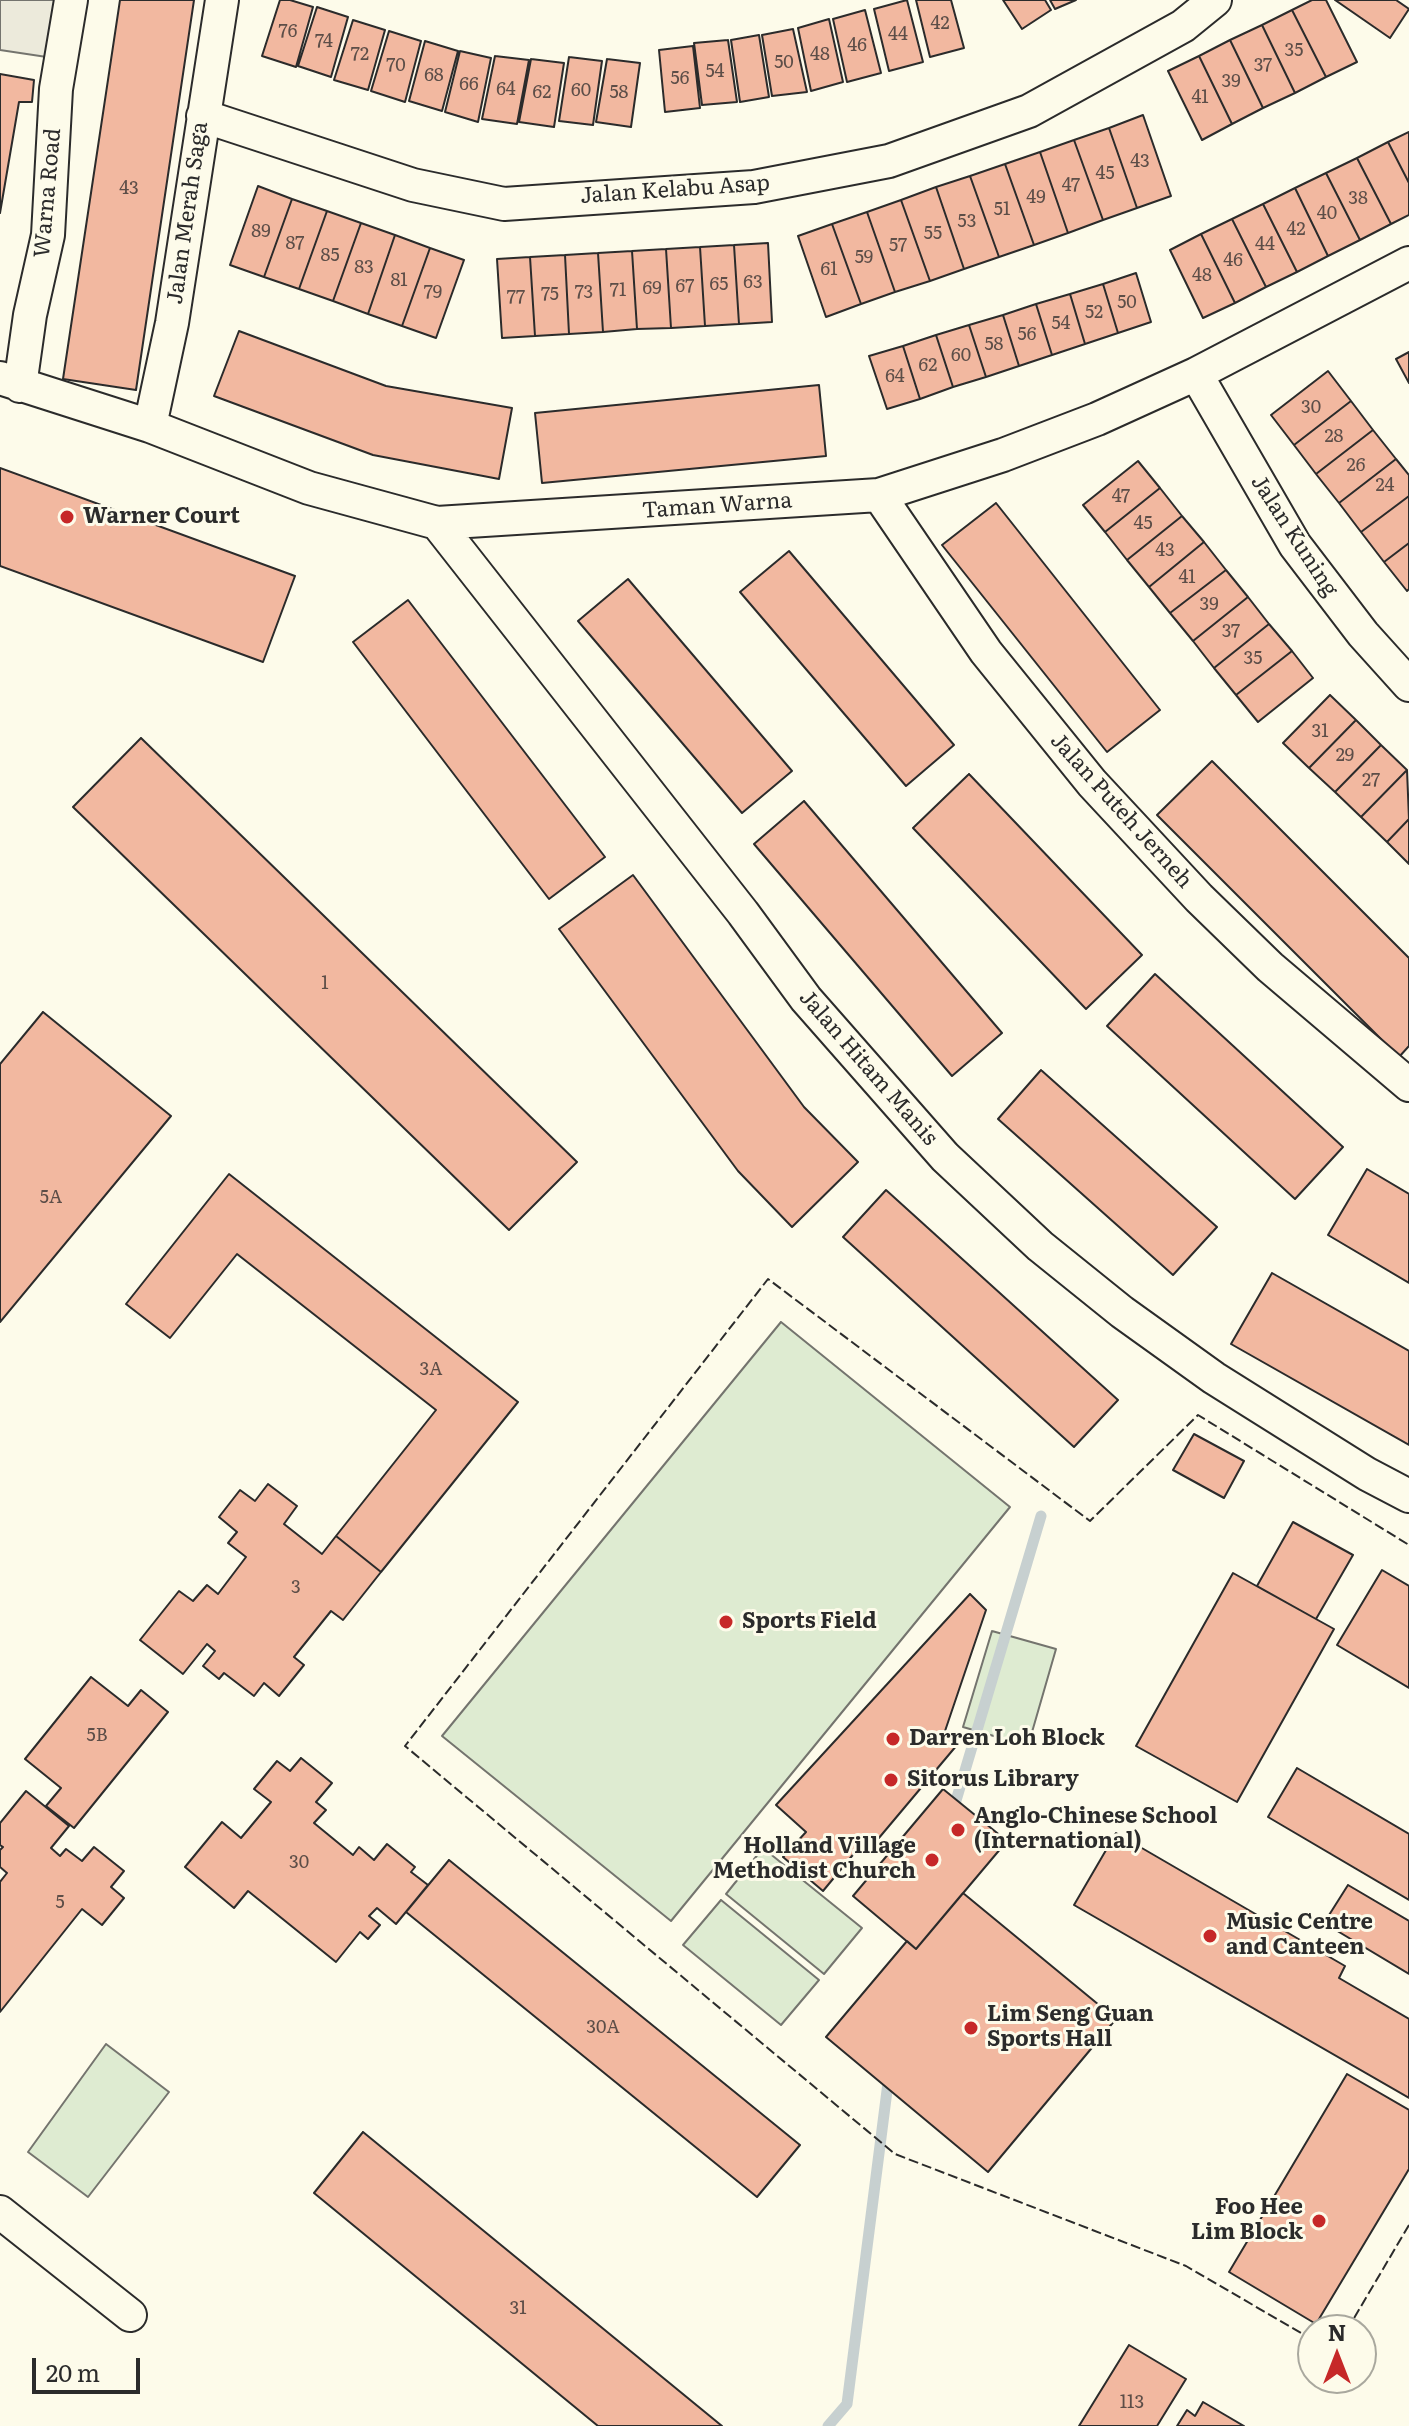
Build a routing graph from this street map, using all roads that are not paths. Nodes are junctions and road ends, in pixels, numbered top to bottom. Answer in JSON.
{"nodes":[{"id":1,"x":71,"y":0,"type":"edge"},
{"id":2,"x":222,"y":0,"type":"edge"},
{"id":3,"x":1215,"y":0,"type":"edge"},
{"id":4,"x":203,"y":116,"type":"junction"},
{"id":5,"x":1409,"y":263,"type":"edge"},
{"id":6,"x":1196,"y":374,"type":"junction"},
{"id":7,"x":10,"y":382,"type":"edge"},
{"id":8,"x":150,"y":426,"type":"junction"},
{"id":9,"x":879,"y":495,"type":"junction"},
{"id":10,"x":437,"y":523,"type":"junction"},
{"id":11,"x":1409,"y":685,"type":"edge"},
{"id":12,"x":1409,"y":1085,"type":"edge"},
{"id":13,"x":1409,"y":1496,"type":"edge"},
{"id":14,"x":0,"y":2212,"type":"edge"},
{"id":15,"x":130,"y":2315,"type":"dead end"}],
"edges":[{"from":1,"to":7,"type":"street","name":"Warna Road"},
{"from":2,"to":4,"type":"street","name":"Jalan Merah Saga"},
{"from":3,"to":4,"type":"street","name":"Jalan Kelabu Asap"},
{"from":4,"to":8,"type":"street","name":"Jalan Merah Saga"},
{"from":5,"to":6,"type":"street","name":"Taman Warna"},
{"from":6,"to":9,"type":"street","name":"Taman Warna"},
{"from":6,"to":11,"type":"street","name":"Jalan Kuning"},
{"from":7,"to":8,"type":"street","name":"Taman Warna"},
{"from":8,"to":10,"type":"street","name":"Taman Warna"},
{"from":9,"to":10,"type":"street","name":"Taman Warna"},
{"from":9,"to":12,"type":"street","name":"Jalan Puteh Jerneh"},
{"from":10,"to":13,"type":"street","name":"Jalan Hitam Manis"},
{"from":14,"to":15,"type":"street"}]}
